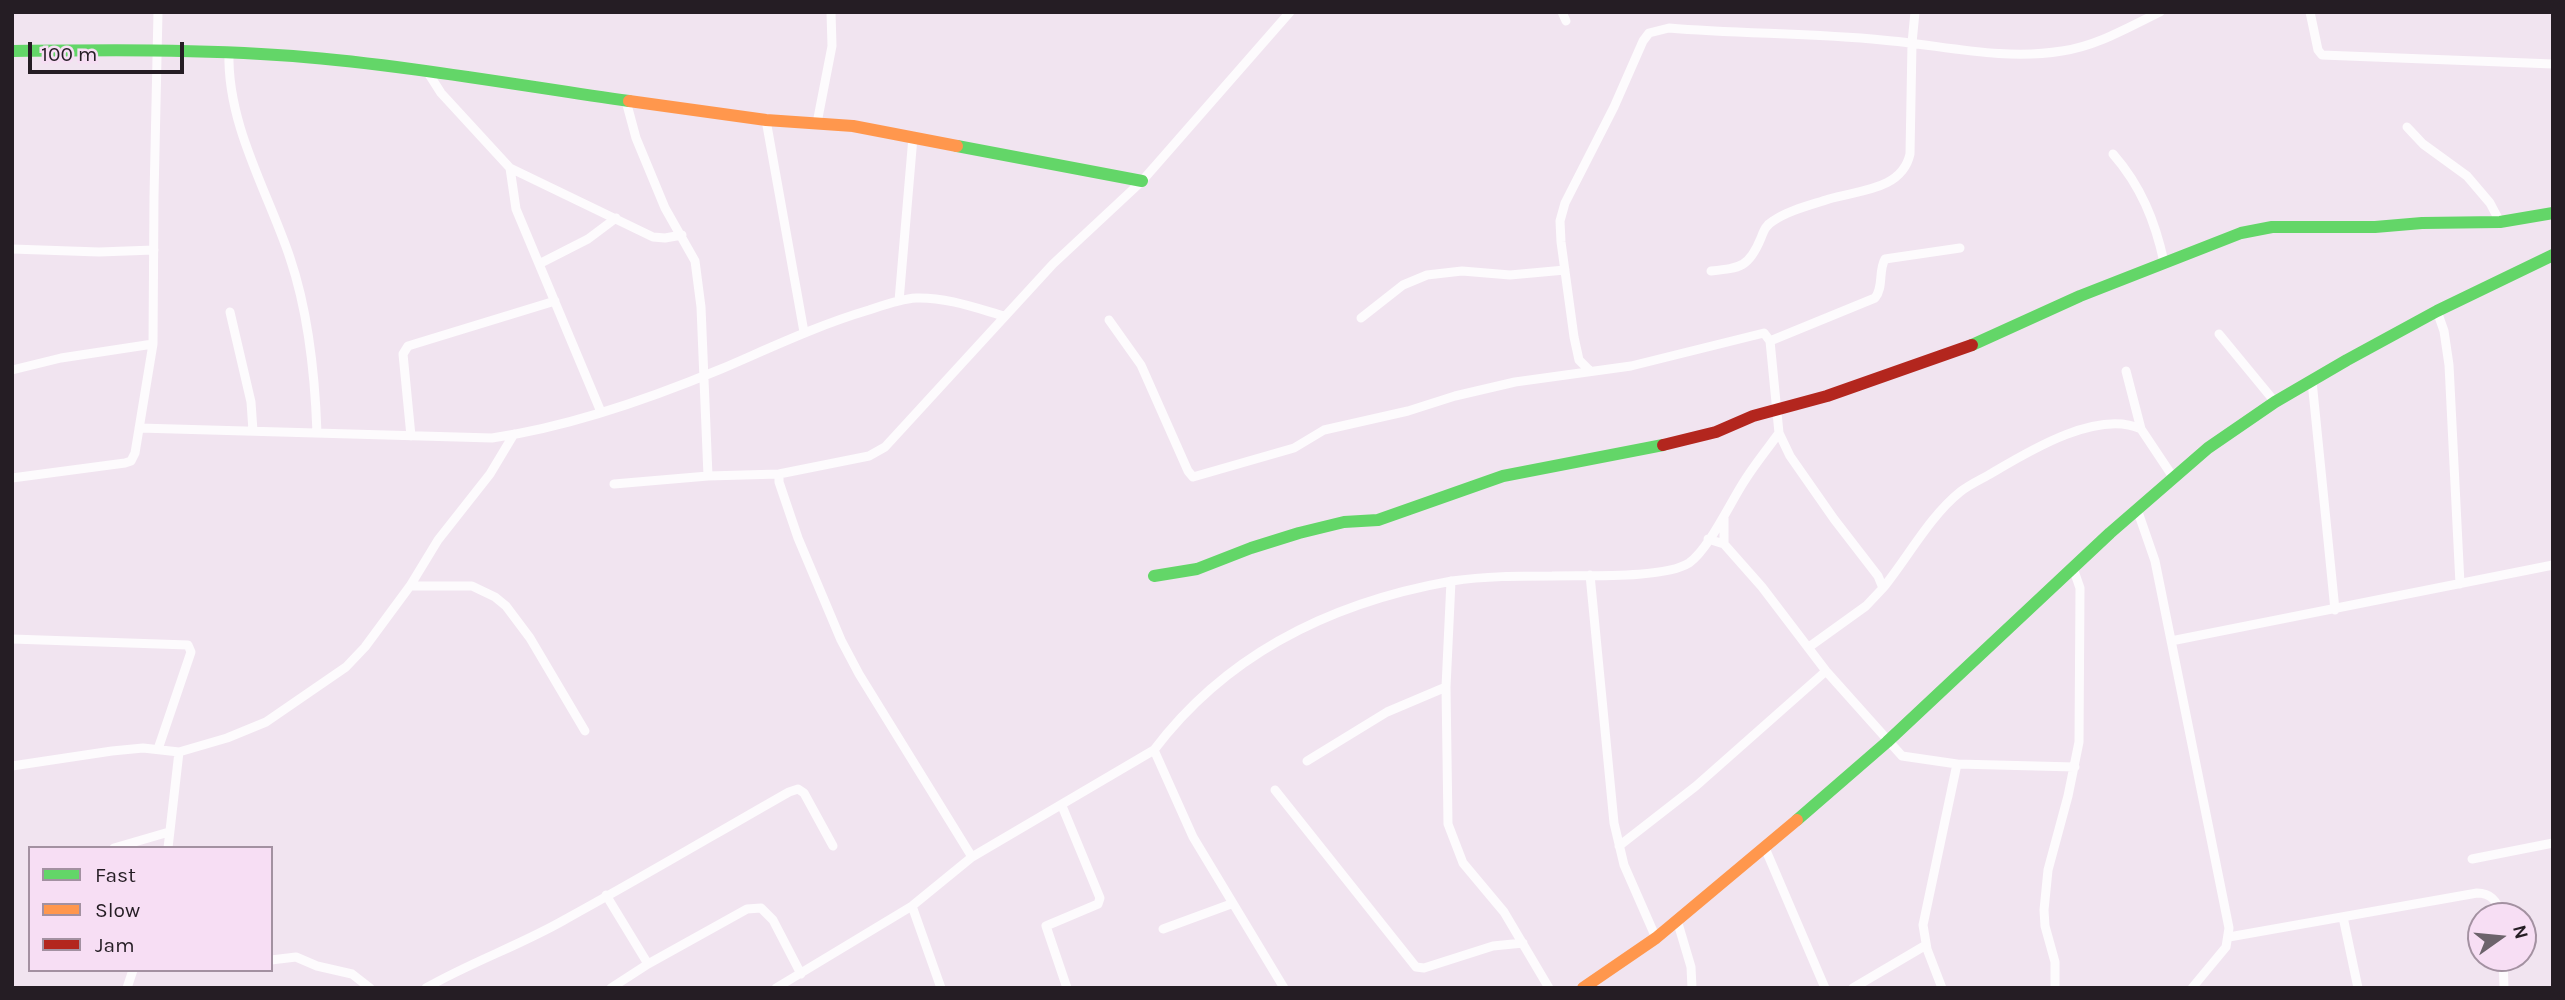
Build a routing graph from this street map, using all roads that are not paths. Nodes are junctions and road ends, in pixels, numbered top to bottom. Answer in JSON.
{"nodes":[{"id":1,"x":158,"y":12,"type":"edge"},
{"id":2,"x":831,"y":12,"type":"edge"},
{"id":3,"x":1290,"y":12,"type":"edge"},
{"id":4,"x":1915,"y":12,"type":"edge"},
{"id":5,"x":2160,"y":12,"type":"edge"},
{"id":6,"x":2310,"y":12,"type":"edge"},
{"id":7,"x":1912,"y":43,"type":"junction"},
{"id":8,"x":158,"y":50,"type":"junction"},
{"id":9,"x":12,"y":51,"type":"edge"},
{"id":10,"x":229,"y":53,"type":"junction"},
{"id":11,"x":2553,"y":64,"type":"edge"},
{"id":12,"x":427,"y":71,"type":"junction"},
{"id":13,"x":626,"y":101,"type":"junction"},
{"id":14,"x":766,"y":120,"type":"junction"},
{"id":15,"x":817,"y":123,"type":"junction"},
{"id":16,"x":2407,"y":127,"type":"dead end"},
{"id":17,"x":913,"y":137,"type":"junction"},
{"id":18,"x":2113,"y":154,"type":"dead end"},
{"id":19,"x":510,"y":168,"type":"junction"},
{"id":20,"x":1142,"y":181,"type":"junction"},
{"id":21,"x":2553,"y":213,"type":"edge"},
{"id":22,"x":616,"y":218,"type":"junction"},
{"id":23,"x":2500,"y":222,"type":"junction"},
{"id":24,"x":682,"y":235,"type":"junction"},
{"id":25,"x":1960,"y":248,"type":"dead end"},
{"id":26,"x":12,"y":249,"type":"edge"},
{"id":27,"x":154,"y":250,"type":"junction"},
{"id":28,"x":2553,"y":255,"type":"edge"},
{"id":29,"x":2164,"y":262,"type":"junction"},
{"id":30,"x":539,"y":264,"type":"junction"},
{"id":31,"x":1565,"y":270,"type":"junction"},
{"id":32,"x":1712,"y":271,"type":"dead end"},
{"id":33,"x":555,"y":301,"type":"junction"},
{"id":34,"x":899,"y":301,"type":"junction"},
{"id":35,"x":2437,"y":311,"type":"junction"},
{"id":36,"x":230,"y":312,"type":"dead end"},
{"id":37,"x":1004,"y":316,"type":"junction"},
{"id":38,"x":1361,"y":318,"type":"dead end"},
{"id":39,"x":1109,"y":320,"type":"dead end"},
{"id":40,"x":804,"y":332,"type":"junction"},
{"id":41,"x":2219,"y":334,"type":"dead end"},
{"id":42,"x":1770,"y":341,"type":"junction"},
{"id":43,"x":153,"y":344,"type":"junction"},
{"id":44,"x":12,"y":370,"type":"edge"},
{"id":45,"x":1590,"y":371,"type":"junction"},
{"id":46,"x":2126,"y":371,"type":"dead end"},
{"id":47,"x":705,"y":376,"type":"junction"},
{"id":48,"x":2312,"y":381,"type":"junction"},
{"id":49,"x":2275,"y":402,"type":"junction"},
{"id":50,"x":1776,"y":410,"type":"junction"},
{"id":51,"x":601,"y":412,"type":"junction"},
{"id":52,"x":139,"y":428,"type":"junction"},
{"id":53,"x":2141,"y":429,"type":"junction"},
{"id":54,"x":253,"y":431,"type":"junction"},
{"id":55,"x":317,"y":433,"type":"junction"},
{"id":56,"x":1779,"y":433,"type":"junction"},
{"id":57,"x":514,"y":435,"type":"junction"},
{"id":58,"x":411,"y":436,"type":"junction"},
{"id":59,"x":779,"y":474,"type":"junction"},
{"id":60,"x":708,"y":476,"type":"junction"},
{"id":61,"x":2173,"y":477,"type":"junction"},
{"id":62,"x":12,"y":478,"type":"edge"},
{"id":63,"x":614,"y":484,"type":"dead end"},
{"id":64,"x":2137,"y":509,"type":"junction"},
{"id":65,"x":1724,"y":517,"type":"junction"},
{"id":66,"x":1708,"y":539,"type":"junction"},
{"id":67,"x":1724,"y":544,"type":"junction"},
{"id":68,"x":2553,"y":565,"type":"edge"},
{"id":69,"x":2073,"y":568,"type":"junction"},
{"id":70,"x":1590,"y":575,"type":"junction"},
{"id":71,"x":1154,"y":576,"type":"dead end"},
{"id":72,"x":1451,"y":581,"type":"junction"},
{"id":73,"x":2460,"y":584,"type":"junction"},
{"id":74,"x":410,"y":586,"type":"junction"},
{"id":75,"x":1884,"y":588,"type":"junction"},
{"id":76,"x":2334,"y":610,"type":"junction"},
{"id":77,"x":12,"y":639,"type":"edge"},
{"id":78,"x":2171,"y":641,"type":"junction"},
{"id":79,"x":1809,"y":647,"type":"junction"},
{"id":80,"x":1826,"y":671,"type":"junction"},
{"id":81,"x":1447,"y":687,"type":"junction"},
{"id":82,"x":585,"y":732,"type":"dead end"},
{"id":83,"x":1887,"y":741,"type":"junction"},
{"id":84,"x":158,"y":749,"type":"junction"},
{"id":85,"x":1154,"y":750,"type":"junction"},
{"id":86,"x":179,"y":752,"type":"junction"},
{"id":87,"x":1307,"y":761,"type":"dead end"},
{"id":88,"x":1957,"y":764,"type":"junction"},
{"id":89,"x":12,"y":766,"type":"edge"},
{"id":90,"x":2075,"y":767,"type":"junction"},
{"id":91,"x":1275,"y":790,"type":"dead end"},
{"id":92,"x":1062,"y":806,"type":"junction"},
{"id":93,"x":169,"y":832,"type":"junction"},
{"id":94,"x":2553,"y":843,"type":"edge"},
{"id":95,"x":121,"y":846,"type":"edge"},
{"id":96,"x":168,"y":846,"type":"edge"},
{"id":97,"x":833,"y":846,"type":"dead end"},
{"id":98,"x":1619,"y":846,"type":"junction"},
{"id":99,"x":1765,"y":848,"type":"junction"},
{"id":100,"x":972,"y":857,"type":"junction"},
{"id":101,"x":2472,"y":859,"type":"dead end"},
{"id":102,"x":606,"y":895,"type":"junction"},
{"id":103,"x":2495,"y":902,"type":"edge"},
{"id":104,"x":1231,"y":904,"type":"junction"},
{"id":105,"x":912,"y":906,"type":"junction"},
{"id":106,"x":2343,"y":917,"type":"junction"},
{"id":107,"x":1676,"y":920,"type":"junction"},
{"id":108,"x":1163,"y":929,"type":"dead end"},
{"id":109,"x":2229,"y":937,"type":"junction"},
{"id":110,"x":1656,"y":938,"type":"junction"},
{"id":111,"x":1523,"y":943,"type":"junction"},
{"id":112,"x":1926,"y":945,"type":"junction"},
{"id":113,"x":273,"y":960,"type":"edge"},
{"id":114,"x":648,"y":964,"type":"junction"},
{"id":115,"x":802,"y":974,"type":"junction"},
{"id":116,"x":370,"y":988,"type":"edge"},
{"id":117,"x":426,"y":988,"type":"edge"},
{"id":118,"x":611,"y":988,"type":"edge"},
{"id":119,"x":776,"y":988,"type":"edge"},
{"id":120,"x":942,"y":988,"type":"edge"},
{"id":121,"x":1066,"y":988,"type":"edge"},
{"id":122,"x":1284,"y":988,"type":"edge"},
{"id":123,"x":1549,"y":988,"type":"edge"},
{"id":124,"x":1583,"y":988,"type":"edge"},
{"id":125,"x":1692,"y":988,"type":"edge"},
{"id":126,"x":1825,"y":988,"type":"edge"},
{"id":127,"x":1853,"y":988,"type":"edge"},
{"id":128,"x":1942,"y":988,"type":"edge"},
{"id":129,"x":2055,"y":988,"type":"edge"},
{"id":130,"x":2192,"y":988,"type":"edge"},
{"id":131,"x":2358,"y":988,"type":"edge"}],
"edges":[{"from":1,"to":8,"type":"street"},
{"from":2,"to":15,"type":"street"},
{"from":3,"to":20,"type":"street"},
{"from":4,"to":7,"type":"street"},
{"from":5,"to":7,"type":"street"},
{"from":6,"to":11,"type":"street"},
{"from":7,"to":31,"type":"street"},
{"from":7,"to":32,"type":"street"},
{"from":8,"to":9,"type":"street"},
{"from":8,"to":10,"type":"street"},
{"from":8,"to":27,"type":"street"},
{"from":10,"to":12,"type":"street"},
{"from":10,"to":55,"type":"street"},
{"from":12,"to":13,"type":"street"},
{"from":12,"to":19,"type":"street"},
{"from":13,"to":14,"type":"street"},
{"from":13,"to":24,"type":"street"},
{"from":14,"to":15,"type":"street"},
{"from":14,"to":40,"type":"street"},
{"from":15,"to":17,"type":"street"},
{"from":16,"to":23,"type":"street"},
{"from":17,"to":20,"type":"street"},
{"from":17,"to":34,"type":"street"},
{"from":18,"to":29,"type":"street"},
{"from":19,"to":22,"type":"street"},
{"from":19,"to":30,"type":"street"},
{"from":20,"to":37,"type":"street"},
{"from":21,"to":23,"type":"street"},
{"from":22,"to":24,"type":"street"},
{"from":22,"to":30,"type":"street"},
{"from":23,"to":29,"type":"street"},
{"from":24,"to":47,"type":"street"},
{"from":25,"to":42,"type":"street"},
{"from":26,"to":27,"type":"street"},
{"from":27,"to":43,"type":"street"},
{"from":28,"to":35,"type":"street"},
{"from":29,"to":50,"type":"street"},
{"from":30,"to":33,"type":"street"},
{"from":31,"to":38,"type":"street"},
{"from":31,"to":45,"type":"street"},
{"from":33,"to":51,"type":"street"},
{"from":33,"to":58,"type":"street"},
{"from":34,"to":37,"type":"street"},
{"from":34,"to":40,"type":"street"},
{"from":35,"to":48,"type":"street"},
{"from":35,"to":73,"type":"street"},
{"from":36,"to":54,"type":"street"},
{"from":37,"to":59,"type":"street"},
{"from":39,"to":45,"type":"street"},
{"from":40,"to":47,"type":"street"},
{"from":41,"to":49,"type":"street"},
{"from":42,"to":45,"type":"street"},
{"from":42,"to":50,"type":"street"},
{"from":43,"to":44,"type":"street"},
{"from":43,"to":52,"type":"street"},
{"from":46,"to":53,"type":"street"},
{"from":47,"to":51,"type":"street"},
{"from":47,"to":60,"type":"street"},
{"from":48,"to":49,"type":"street"},
{"from":48,"to":76,"type":"street"},
{"from":49,"to":61,"type":"street"},
{"from":50,"to":56,"type":"street"},
{"from":50,"to":71,"type":"street"},
{"from":51,"to":57,"type":"street"},
{"from":52,"to":54,"type":"street"},
{"from":52,"to":62,"type":"street"},
{"from":53,"to":61,"type":"street"},
{"from":53,"to":75,"type":"street"},
{"from":54,"to":55,"type":"street"},
{"from":55,"to":58,"type":"street"},
{"from":56,"to":65,"type":"street"},
{"from":56,"to":75,"type":"street"},
{"from":57,"to":58,"type":"street"},
{"from":57,"to":74,"type":"street"},
{"from":59,"to":60,"type":"street"},
{"from":59,"to":100,"type":"street"},
{"from":60,"to":63,"type":"street"},
{"from":61,"to":64,"type":"street"},
{"from":64,"to":69,"type":"street"},
{"from":64,"to":78,"type":"street"},
{"from":65,"to":66,"type":"street"},
{"from":65,"to":67,"type":"street"},
{"from":66,"to":67,"type":"street"},
{"from":66,"to":70,"type":"street"},
{"from":67,"to":79,"type":"street"},
{"from":68,"to":73,"type":"street"},
{"from":69,"to":83,"type":"street"},
{"from":69,"to":90,"type":"street"},
{"from":70,"to":72,"type":"street"},
{"from":70,"to":98,"type":"street"},
{"from":72,"to":81,"type":"street"},
{"from":72,"to":85,"type":"street"},
{"from":73,"to":76,"type":"street"},
{"from":74,"to":82,"type":"street"},
{"from":74,"to":86,"type":"street"},
{"from":75,"to":79,"type":"street"},
{"from":76,"to":78,"type":"street"},
{"from":77,"to":84,"type":"street"},
{"from":78,"to":109,"type":"street"},
{"from":79,"to":80,"type":"street"},
{"from":80,"to":83,"type":"street"},
{"from":80,"to":98,"type":"street"},
{"from":81,"to":87,"type":"street"},
{"from":81,"to":111,"type":"street"},
{"from":83,"to":88,"type":"street"},
{"from":83,"to":99,"type":"street"},
{"from":84,"to":86,"type":"street"},
{"from":84,"to":89,"type":"street"},
{"from":85,"to":92,"type":"street"},
{"from":85,"to":104,"type":"street"},
{"from":86,"to":93,"type":"street"},
{"from":88,"to":90,"type":"street"},
{"from":88,"to":112,"type":"street"},
{"from":90,"to":129,"type":"street"},
{"from":91,"to":111,"type":"street"},
{"from":92,"to":100,"type":"street"},
{"from":92,"to":121,"type":"street"},
{"from":93,"to":95,"type":"street"},
{"from":93,"to":96,"type":"street"},
{"from":94,"to":101,"type":"street"},
{"from":97,"to":102,"type":"street"},
{"from":98,"to":110,"type":"street"},
{"from":99,"to":107,"type":"street"},
{"from":99,"to":126,"type":"street"},
{"from":100,"to":105,"type":"street"},
{"from":102,"to":114,"type":"street"},
{"from":102,"to":117,"type":"street"},
{"from":103,"to":106,"type":"street"},
{"from":104,"to":108,"type":"street"},
{"from":104,"to":122,"type":"street"},
{"from":105,"to":115,"type":"street"},
{"from":105,"to":120,"type":"street"},
{"from":106,"to":109,"type":"street"},
{"from":106,"to":131,"type":"street"},
{"from":107,"to":110,"type":"street"},
{"from":107,"to":125,"type":"street"},
{"from":109,"to":130,"type":"street"},
{"from":110,"to":124,"type":"street"},
{"from":111,"to":123,"type":"street"},
{"from":112,"to":127,"type":"street"},
{"from":112,"to":128,"type":"street"},
{"from":113,"to":116,"type":"street"},
{"from":114,"to":115,"type":"street"},
{"from":114,"to":118,"type":"street"},
{"from":115,"to":119,"type":"street"}]}
